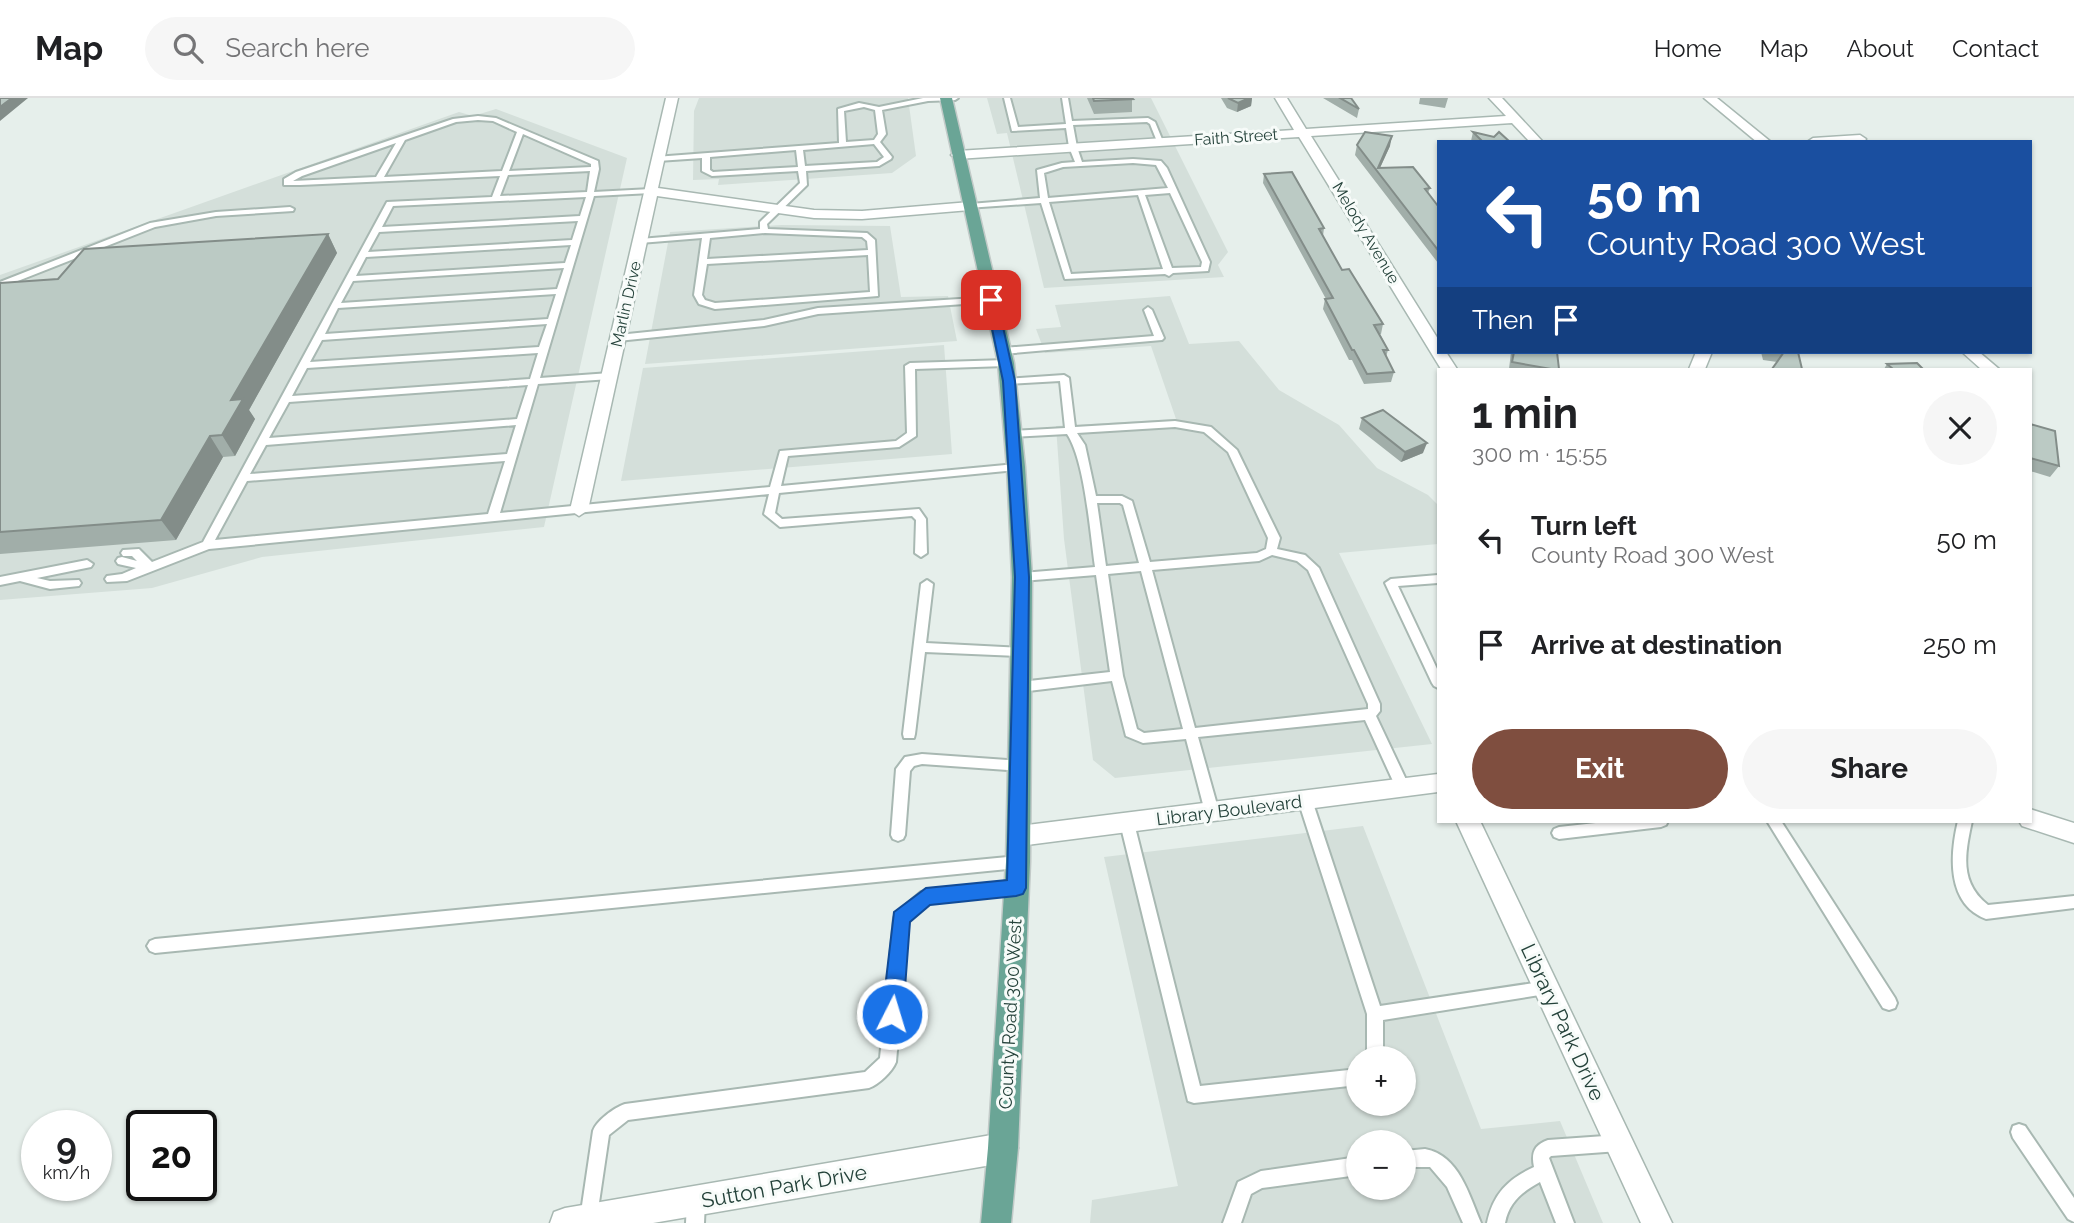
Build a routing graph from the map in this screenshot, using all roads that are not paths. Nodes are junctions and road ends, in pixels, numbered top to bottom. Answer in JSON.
{"nodes":[{"id":1,"x":672,"y":98,"type":"edge"},
{"id":2,"x":946,"y":98,"type":"edge"},
{"id":3,"x":955,"y":98,"type":"edge"},
{"id":4,"x":1007,"y":98,"type":"edge"},
{"id":5,"x":1065,"y":98,"type":"edge"},
{"id":6,"x":1281,"y":98,"type":"edge"},
{"id":7,"x":1495,"y":98,"type":"edge"},
{"id":8,"x":1710,"y":98,"type":"edge"},
{"id":9,"x":878,"y":108,"type":"junction"},
{"id":10,"x":1515,"y":119,"type":"junction"},
{"id":11,"x":1069,"y":125,"type":"junction"},
{"id":12,"x":521,"y":130,"type":"junction"},
{"id":13,"x":1304,"y":133,"type":"junction"},
{"id":14,"x":402,"y":139,"type":"junction"},
{"id":15,"x":1860,"y":139,"type":"dead end"},
{"id":16,"x":1535,"y":140,"type":"edge"},
{"id":17,"x":1762,"y":140,"type":"edge"},
{"id":18,"x":1844,"y":140,"type":"edge"},
{"id":19,"x":876,"y":142,"type":"junction"},
{"id":20,"x":1161,"y":142,"type":"junction"},
{"id":21,"x":843,"y":146,"type":"junction"},
{"id":22,"x":1073,"y":147,"type":"junction"},
{"id":23,"x":799,"y":149,"type":"junction"},
{"id":24,"x":957,"y":155,"type":"junction"},
{"id":25,"x":706,"y":156,"type":"junction"},
{"id":26,"x":658,"y":159,"type":"junction"},
{"id":27,"x":1079,"y":164,"type":"junction"},
{"id":28,"x":595,"y":169,"type":"junction"},
{"id":29,"x":803,"y":169,"type":"junction"},
{"id":30,"x":504,"y":173,"type":"junction"},
{"id":31,"x":379,"y":179,"type":"junction"},
{"id":32,"x":1173,"y":190,"type":"junction"},
{"id":33,"x":651,"y":191,"type":"junction"},
{"id":34,"x":1141,"y":194,"type":"junction"},
{"id":35,"x":590,"y":195,"type":"junction"},
{"id":36,"x":495,"y":199,"type":"junction"},
{"id":37,"x":1044,"y":200,"type":"junction"},
{"id":38,"x":970,"y":206,"type":"junction"},
{"id":39,"x":290,"y":209,"type":"dead end"},
{"id":40,"x":778,"y":209,"type":"junction"},
{"id":41,"x":583,"y":218,"type":"junction"},
{"id":42,"x":376,"y":230,"type":"junction"},
{"id":43,"x":765,"y":231,"type":"junction"},
{"id":44,"x":706,"y":237,"type":"junction"},
{"id":45,"x":640,"y":241,"type":"junction"},
{"id":46,"x":576,"y":242,"type":"junction"},
{"id":47,"x":872,"y":252,"type":"junction"},
{"id":48,"x":363,"y":255,"type":"junction"},
{"id":49,"x":703,"y":262,"type":"junction"},
{"id":50,"x":569,"y":265,"type":"junction"},
{"id":51,"x":1169,"y":273,"type":"junction"},
{"id":52,"x":350,"y":279,"type":"junction"},
{"id":53,"x":0,"y":285,"type":"edge"},
{"id":54,"x":561,"y":291,"type":"junction"},
{"id":55,"x":991,"y":300,"type":"junction"},
{"id":56,"x":336,"y":306,"type":"junction"},
{"id":57,"x":1148,"y":310,"type":"dead end"},
{"id":58,"x":552,"y":321,"type":"junction"},
{"id":59,"x":319,"y":337,"type":"junction"},
{"id":60,"x":618,"y":338,"type":"junction"},
{"id":61,"x":1437,"y":349,"type":"edge"},
{"id":62,"x":543,"y":350,"type":"junction"},
{"id":63,"x":1972,"y":354,"type":"edge"},
{"id":64,"x":304,"y":365,"type":"junction"},
{"id":65,"x":1006,"y":365,"type":"junction"},
{"id":66,"x":1990,"y":368,"type":"edge"},
{"id":67,"x":610,"y":376,"type":"junction"},
{"id":68,"x":533,"y":382,"type":"junction"},
{"id":69,"x":285,"y":399,"type":"junction"},
{"id":70,"x":522,"y":422,"type":"junction"},
{"id":71,"x":1070,"y":430,"type":"junction"},
{"id":72,"x":1013,"y":434,"type":"junction"},
{"id":73,"x":262,"y":442,"type":"junction"},
{"id":74,"x":511,"y":457,"type":"junction"},
{"id":75,"x":1016,"y":467,"type":"junction"},
{"id":76,"x":243,"y":478,"type":"junction"},
{"id":77,"x":776,"y":491,"type":"junction"},
{"id":78,"x":1091,"y":500,"type":"junction"},
{"id":79,"x":579,"y":510,"type":"junction"},
{"id":80,"x":493,"y":517,"type":"junction"},
{"id":81,"x":207,"y":545,"type":"junction"},
{"id":82,"x":1271,"y":551,"type":"junction"},
{"id":83,"x":921,"y":553,"type":"dead end"},
{"id":84,"x":125,"y":557,"type":"dead end"},
{"id":85,"x":89,"y":560,"type":"dead end"},
{"id":86,"x":150,"y":568,"type":"junction"},
{"id":87,"x":1146,"y":568,"type":"junction"},
{"id":88,"x":1103,"y":570,"type":"junction"},
{"id":89,"x":1022,"y":577,"type":"junction"},
{"id":90,"x":21,"y":579,"type":"junction"},
{"id":91,"x":111,"y":579,"type":"dead end"},
{"id":92,"x":1437,"y":579,"type":"edge"},
{"id":93,"x":0,"y":581,"type":"edge"},
{"id":94,"x":75,"y":583,"type":"dead end"},
{"id":95,"x":927,"y":584,"type":"dead end"},
{"id":96,"x":920,"y":647,"type":"junction"},
{"id":97,"x":1021,"y":652,"type":"junction"},
{"id":98,"x":1117,"y":676,"type":"junction"},
{"id":99,"x":1437,"y":681,"type":"edge"},
{"id":100,"x":1020,"y":687,"type":"junction"},
{"id":101,"x":1369,"y":715,"type":"junction"},
{"id":102,"x":1191,"y":733,"type":"junction"},
{"id":103,"x":909,"y":734,"type":"dead end"},
{"id":104,"x":1020,"y":766,"type":"junction"},
{"id":105,"x":1437,"y":783,"type":"edge"},
{"id":106,"x":1403,"y":788,"type":"junction"},
{"id":107,"x":1305,"y":800,"type":"junction"},
{"id":108,"x":1212,"y":812,"type":"junction"},
{"id":109,"x":2032,"y":820,"type":"edge"},
{"id":110,"x":1127,"y":823,"type":"junction"},
{"id":111,"x":1469,"y":823,"type":"edge"},
{"id":112,"x":1644,"y":823,"type":"edge"},
{"id":113,"x":1775,"y":823,"type":"edge"},
{"id":114,"x":1965,"y":823,"type":"edge"},
{"id":115,"x":1559,"y":833,"type":"dead end"},
{"id":116,"x":2074,"y":833,"type":"edge"},
{"id":117,"x":898,"y":835,"type":"dead end"},
{"id":118,"x":1019,"y":836,"type":"junction"},
{"id":119,"x":1018,"y":862,"type":"junction"},
{"id":120,"x":1016,"y":888,"type":"junction"},
{"id":121,"x":2074,"y":902,"type":"edge"},
{"id":122,"x":155,"y":946,"type":"dead end"},
{"id":123,"x":1547,"y":988,"type":"junction"},
{"id":124,"x":1889,"y":1003,"type":"dead end"},
{"id":125,"x":1375,"y":1014,"type":"junction"},
{"id":126,"x":1375,"y":1046,"type":"edge"},
{"id":127,"x":1346,"y":1077,"type":"edge"},
{"id":128,"x":2019,"y":1132,"type":"dead end"},
{"id":129,"x":1620,"y":1143,"type":"junction"},
{"id":130,"x":1003,"y":1148,"type":"junction"},
{"id":131,"x":1416,"y":1158,"type":"edge"},
{"id":132,"x":1346,"y":1168,"type":"edge"},
{"id":133,"x":1544,"y":1171,"type":"junction"},
{"id":134,"x":696,"y":1212,"type":"edge"},
{"id":135,"x":2074,"y":1213,"type":"edge"},
{"id":136,"x":577,"y":1221,"type":"edge"},
{"id":137,"x":996,"y":1223,"type":"edge"},
{"id":138,"x":1232,"y":1223,"type":"edge"},
{"id":139,"x":1472,"y":1223,"type":"edge"},
{"id":140,"x":1496,"y":1223,"type":"edge"},
{"id":141,"x":1564,"y":1223,"type":"edge"},
{"id":142,"x":1657,"y":1223,"type":"edge"}],
"edges":[{"from":1,"to":26,"type":"street","name":"Marlin Drive"},
{"from":2,"to":3,"type":"lane"},
{"from":2,"to":9,"type":"lane"},
{"from":2,"to":24,"type":"main road","name":"County Road 300 West"},
{"from":4,"to":11,"type":"lane"},
{"from":5,"to":11,"type":"lane"},
{"from":6,"to":13,"type":"street","name":"Melody Avenue"},
{"from":7,"to":10,"type":"street"},
{"from":8,"to":17,"type":"street"},
{"from":9,"to":19,"type":"lane"},
{"from":9,"to":21,"type":"lane"},
{"from":10,"to":13,"type":"street","name":"Faith Street"},
{"from":10,"to":16,"type":"street"},
{"from":11,"to":20,"type":"lane"},
{"from":11,"to":22,"type":"lane"},
{"from":12,"to":14,"type":"lane"},
{"from":12,"to":28,"type":"lane"},
{"from":12,"to":30,"type":"lane"},
{"from":13,"to":20,"type":"street","name":"Faith Street"},
{"from":13,"to":61,"type":"street","name":"Melody Avenue"},
{"from":14,"to":31,"type":"lane"},
{"from":14,"to":31,"type":"lane"},
{"from":15,"to":18,"type":"street"},
{"from":19,"to":21,"type":"lane"},
{"from":19,"to":29,"type":"lane"},
{"from":20,"to":22,"type":"street","name":"Faith Street"},
{"from":21,"to":23,"type":"lane"},
{"from":22,"to":24,"type":"street","name":"Faith Street"},
{"from":22,"to":27,"type":"lane"},
{"from":23,"to":25,"type":"lane"},
{"from":23,"to":29,"type":"lane"},
{"from":24,"to":38,"type":"main road","name":"County Road 300 West"},
{"from":25,"to":26,"type":"lane"},
{"from":25,"to":29,"type":"lane"},
{"from":26,"to":33,"type":"street","name":"Marlin Drive"},
{"from":27,"to":32,"type":"lane"},
{"from":27,"to":37,"type":"lane"},
{"from":28,"to":30,"type":"lane"},
{"from":28,"to":35,"type":"lane"},
{"from":29,"to":40,"type":"lane"},
{"from":30,"to":31,"type":"lane"},
{"from":30,"to":36,"type":"lane"},
{"from":32,"to":34,"type":"lane"},
{"from":32,"to":51,"type":"lane"},
{"from":33,"to":35,"type":"lane"},
{"from":33,"to":40,"type":"street"},
{"from":33,"to":45,"type":"street","name":"Marlin Drive"},
{"from":34,"to":37,"type":"lane"},
{"from":34,"to":51,"type":"lane"},
{"from":35,"to":36,"type":"lane"},
{"from":35,"to":41,"type":"lane"},
{"from":36,"to":42,"type":"lane"},
{"from":37,"to":38,"type":"lane"},
{"from":37,"to":51,"type":"lane"},
{"from":38,"to":40,"type":"street"},
{"from":38,"to":55,"type":"main road","name":"County Road 300 West"},
{"from":39,"to":53,"type":"lane"},
{"from":40,"to":43,"type":"lane"},
{"from":41,"to":42,"type":"lane"},
{"from":41,"to":46,"type":"lane"},
{"from":42,"to":48,"type":"lane"},
{"from":43,"to":44,"type":"lane"},
{"from":43,"to":47,"type":"lane"},
{"from":44,"to":45,"type":"lane"},
{"from":44,"to":49,"type":"lane"},
{"from":45,"to":60,"type":"street","name":"Marlin Drive"},
{"from":46,"to":48,"type":"lane"},
{"from":46,"to":50,"type":"lane"},
{"from":47,"to":49,"type":"lane"},
{"from":47,"to":49,"type":"lane"},
{"from":48,"to":52,"type":"lane"},
{"from":50,"to":52,"type":"lane"},
{"from":50,"to":54,"type":"lane"},
{"from":52,"to":56,"type":"lane"},
{"from":54,"to":56,"type":"lane"},
{"from":54,"to":58,"type":"lane"},
{"from":55,"to":60,"type":"lane"},
{"from":55,"to":65,"type":"main road","name":"County Road 300 West"},
{"from":56,"to":59,"type":"lane"},
{"from":57,"to":65,"type":"lane"},
{"from":58,"to":59,"type":"lane"},
{"from":58,"to":62,"type":"lane"},
{"from":59,"to":64,"type":"lane"},
{"from":60,"to":67,"type":"street","name":"Marlin Drive"},
{"from":62,"to":64,"type":"lane"},
{"from":62,"to":68,"type":"lane"},
{"from":63,"to":66,"type":"street"},
{"from":64,"to":69,"type":"lane"},
{"from":65,"to":71,"type":"lane"},
{"from":65,"to":72,"type":"main road","name":"County Road 300 West"},
{"from":65,"to":77,"type":"lane"},
{"from":67,"to":68,"type":"lane"},
{"from":67,"to":79,"type":"street","name":"Marlin Drive"},
{"from":68,"to":69,"type":"lane"},
{"from":68,"to":70,"type":"lane"},
{"from":69,"to":73,"type":"lane"},
{"from":70,"to":73,"type":"lane"},
{"from":70,"to":74,"type":"lane"},
{"from":71,"to":72,"type":"lane"},
{"from":71,"to":78,"type":"lane"},
{"from":71,"to":82,"type":"lane"},
{"from":72,"to":75,"type":"main road","name":"County Road 300 West"},
{"from":73,"to":76,"type":"lane"},
{"from":74,"to":76,"type":"lane"},
{"from":74,"to":80,"type":"lane"},
{"from":75,"to":77,"type":"lane"},
{"from":75,"to":89,"type":"main road","name":"County Road 300 West"},
{"from":76,"to":81,"type":"lane"},
{"from":77,"to":79,"type":"lane"},
{"from":77,"to":83,"type":"lane"},
{"from":78,"to":87,"type":"lane"},
{"from":78,"to":88,"type":"lane"},
{"from":79,"to":80,"type":"lane"},
{"from":80,"to":81,"type":"lane"},
{"from":81,"to":86,"type":"lane"},
{"from":82,"to":87,"type":"lane"},
{"from":82,"to":101,"type":"lane"},
{"from":84,"to":86,"type":"lane"},
{"from":85,"to":90,"type":"lane"},
{"from":86,"to":91,"type":"lane"},
{"from":87,"to":88,"type":"lane"},
{"from":87,"to":102,"type":"lane"},
{"from":88,"to":89,"type":"lane"},
{"from":88,"to":98,"type":"lane"},
{"from":89,"to":97,"type":"main road","name":"County Road 300 West"},
{"from":90,"to":93,"type":"lane"},
{"from":90,"to":94,"type":"lane"},
{"from":92,"to":99,"type":"lane"},
{"from":95,"to":96,"type":"lane"},
{"from":96,"to":97,"type":"lane"},
{"from":96,"to":103,"type":"lane"},
{"from":97,"to":100,"type":"main road","name":"County Road 300 West"},
{"from":98,"to":100,"type":"lane"},
{"from":98,"to":102,"type":"lane"},
{"from":100,"to":104,"type":"main road","name":"County Road 300 West"},
{"from":101,"to":102,"type":"lane"},
{"from":101,"to":106,"type":"lane"},
{"from":102,"to":108,"type":"lane"},
{"from":104,"to":117,"type":"lane"},
{"from":104,"to":118,"type":"main road","name":"County Road 300 West"},
{"from":105,"to":106,"type":"street","name":"Library Boulevard"},
{"from":106,"to":107,"type":"street","name":"Library Boulevard"},
{"from":107,"to":108,"type":"street","name":"Library Boulevard"},
{"from":107,"to":125,"type":"lane"},
{"from":108,"to":110,"type":"street","name":"Library Boulevard"},
{"from":109,"to":116,"type":"street"},
{"from":110,"to":118,"type":"street","name":"Library Boulevard"},
{"from":110,"to":127,"type":"lane"},
{"from":111,"to":123,"type":"street","name":"Library Park Drive"},
{"from":112,"to":115,"type":"lane"},
{"from":113,"to":124,"type":"lane"},
{"from":114,"to":121,"type":"lane"},
{"from":118,"to":119,"type":"main road","name":"County Road 300 West"},
{"from":119,"to":120,"type":"main road","name":"County Road 300 West"},
{"from":119,"to":122,"type":"lane"},
{"from":120,"to":130,"type":"main road","name":"County Road 300 West"},
{"from":120,"to":136,"type":"lane"},
{"from":123,"to":125,"type":"lane"},
{"from":123,"to":129,"type":"street","name":"Library Park Drive"},
{"from":125,"to":126,"type":"lane"},
{"from":128,"to":135,"type":"lane"},
{"from":129,"to":133,"type":"lane"},
{"from":129,"to":142,"type":"street","name":"Library Park Drive"},
{"from":130,"to":134,"type":"street","name":"Sutton Park Drive"},
{"from":130,"to":137,"type":"main road","name":"County Road 300 West"},
{"from":131,"to":139,"type":"lane"},
{"from":132,"to":138,"type":"lane"},
{"from":133,"to":140,"type":"lane"},
{"from":133,"to":141,"type":"lane"},
{"from":134,"to":136,"type":"street","name":"Sutton Park Drive"}]}
